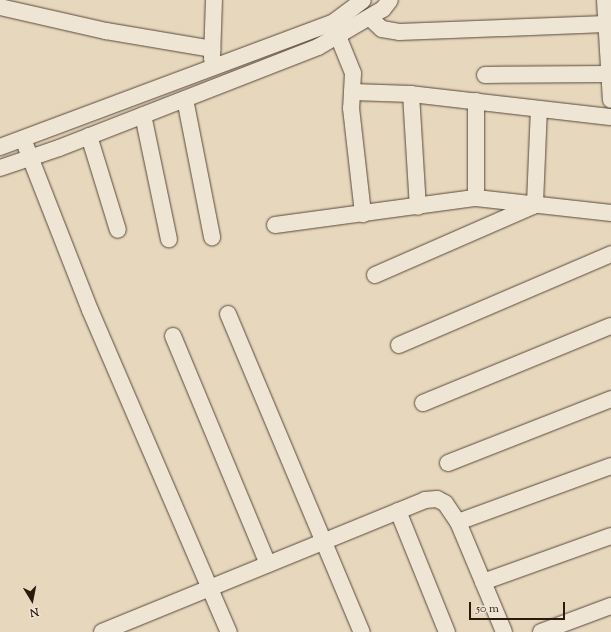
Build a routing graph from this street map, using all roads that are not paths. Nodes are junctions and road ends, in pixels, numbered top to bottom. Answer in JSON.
{"nodes":[{"id":1,"x":214,"y":0,"type":"edge"},
{"id":2,"x":364,"y":0,"type":"edge"},
{"id":3,"x":390,"y":0,"type":"edge"},
{"id":4,"x":605,"y":0,"type":"edge"},
{"id":5,"x":0,"y":7,"type":"edge"},
{"id":6,"x":370,"y":18,"type":"junction"},
{"id":7,"x":606,"y":24,"type":"junction"},
{"id":8,"x":310,"y":31,"type":"junction"},
{"id":9,"x":338,"y":36,"type":"junction"},
{"id":10,"x":318,"y":47,"type":"junction"},
{"id":11,"x":609,"y":47,"type":"edge"},
{"id":12,"x":212,"y":49,"type":"junction"},
{"id":13,"x":212,"y":68,"type":"junction"},
{"id":14,"x":609,"y":74,"type":"junction"},
{"id":15,"x":485,"y":75,"type":"dead end"},
{"id":16,"x":352,"y":92,"type":"junction"},
{"id":17,"x":411,"y":94,"type":"junction"},
{"id":18,"x":185,"y":99,"type":"junction"},
{"id":19,"x":611,"y":100,"type":"edge"},
{"id":20,"x":476,"y":102,"type":"junction"},
{"id":21,"x":539,"y":109,"type":"junction"},
{"id":22,"x":143,"y":115,"type":"junction"},
{"id":23,"x":611,"y":117,"type":"edge"},
{"id":24,"x":89,"y":136,"type":"junction"},
{"id":25,"x":23,"y":139,"type":"junction"},
{"id":26,"x":0,"y":147,"type":"edge"},
{"id":27,"x":31,"y":158,"type":"junction"},
{"id":28,"x":0,"y":168,"type":"edge"},
{"id":29,"x":476,"y":198,"type":"junction"},
{"id":30,"x":535,"y":203,"type":"junction"},
{"id":31,"x":418,"y":207,"type":"junction"},
{"id":32,"x":611,"y":213,"type":"edge"},
{"id":33,"x":363,"y":214,"type":"junction"},
{"id":34,"x":275,"y":225,"type":"dead end"},
{"id":35,"x":118,"y":230,"type":"dead end"},
{"id":36,"x":212,"y":237,"type":"dead end"},
{"id":37,"x":169,"y":239,"type":"dead end"},
{"id":38,"x":611,"y":254,"type":"edge"},
{"id":39,"x":375,"y":275,"type":"dead end"},
{"id":40,"x":228,"y":314,"type":"dead end"},
{"id":41,"x":611,"y":326,"type":"edge"},
{"id":42,"x":173,"y":336,"type":"dead end"},
{"id":43,"x":399,"y":344,"type":"dead end"},
{"id":44,"x":611,"y":399,"type":"edge"},
{"id":45,"x":423,"y":403,"type":"dead end"},
{"id":46,"x":448,"y":463,"type":"dead end"},
{"id":47,"x":611,"y":466,"type":"edge"},
{"id":48,"x":398,"y":511,"type":"junction"},
{"id":49,"x":458,"y":522,"type":"junction"},
{"id":50,"x":611,"y":536,"type":"edge"},
{"id":51,"x":324,"y":541,"type":"junction"},
{"id":52,"x":268,"y":564,"type":"junction"},
{"id":53,"x":483,"y":582,"type":"junction"},
{"id":54,"x":211,"y":587,"type":"junction"},
{"id":55,"x":611,"y":606,"type":"edge"},
{"id":56,"x":102,"y":632,"type":"edge"},
{"id":57,"x":229,"y":632,"type":"edge"},
{"id":58,"x":362,"y":632,"type":"edge"},
{"id":59,"x":447,"y":632,"type":"edge"},
{"id":60,"x":504,"y":632,"type":"edge"},
{"id":61,"x":541,"y":632,"type":"edge"}],
"edges":[{"from":1,"to":12,"type":"street"},
{"from":2,"to":8,"type":"street"},
{"from":3,"to":6,"type":"street"},
{"from":4,"to":7,"type":"street"},
{"from":5,"to":12,"type":"street"},
{"from":6,"to":7,"type":"street"},
{"from":6,"to":9,"type":"street"},
{"from":7,"to":11,"type":"street"},
{"from":8,"to":10,"type":"street"},
{"from":8,"to":13,"type":"street"},
{"from":9,"to":10,"type":"street"},
{"from":9,"to":16,"type":"street"},
{"from":10,"to":18,"type":"street"},
{"from":11,"to":14,"type":"street"},
{"from":12,"to":13,"type":"street"},
{"from":13,"to":25,"type":"street"},
{"from":14,"to":15,"type":"street"},
{"from":14,"to":19,"type":"street"},
{"from":16,"to":17,"type":"street"},
{"from":16,"to":33,"type":"street"},
{"from":17,"to":20,"type":"street"},
{"from":17,"to":31,"type":"street"},
{"from":18,"to":22,"type":"street"},
{"from":18,"to":36,"type":"street"},
{"from":20,"to":21,"type":"street"},
{"from":20,"to":29,"type":"street"},
{"from":21,"to":23,"type":"street"},
{"from":21,"to":30,"type":"street"},
{"from":22,"to":24,"type":"street"},
{"from":22,"to":37,"type":"street"},
{"from":24,"to":27,"type":"street"},
{"from":24,"to":35,"type":"street"},
{"from":25,"to":26,"type":"street"},
{"from":25,"to":27,"type":"street"},
{"from":27,"to":28,"type":"street"},
{"from":27,"to":54,"type":"street"},
{"from":29,"to":30,"type":"street"},
{"from":29,"to":31,"type":"street"},
{"from":30,"to":32,"type":"street"},
{"from":30,"to":39,"type":"street"},
{"from":31,"to":33,"type":"street"},
{"from":33,"to":34,"type":"street"},
{"from":38,"to":43,"type":"street"},
{"from":40,"to":51,"type":"street"},
{"from":41,"to":45,"type":"street"},
{"from":42,"to":52,"type":"street"},
{"from":44,"to":46,"type":"street"},
{"from":47,"to":49,"type":"street"},
{"from":48,"to":49,"type":"street"},
{"from":48,"to":51,"type":"street"},
{"from":48,"to":59,"type":"street"},
{"from":49,"to":53,"type":"street"},
{"from":50,"to":53,"type":"street"},
{"from":51,"to":52,"type":"street"},
{"from":51,"to":58,"type":"street"},
{"from":52,"to":54,"type":"street"},
{"from":53,"to":60,"type":"street"},
{"from":54,"to":56,"type":"street"},
{"from":54,"to":57,"type":"street"},
{"from":55,"to":61,"type":"street"}]}
